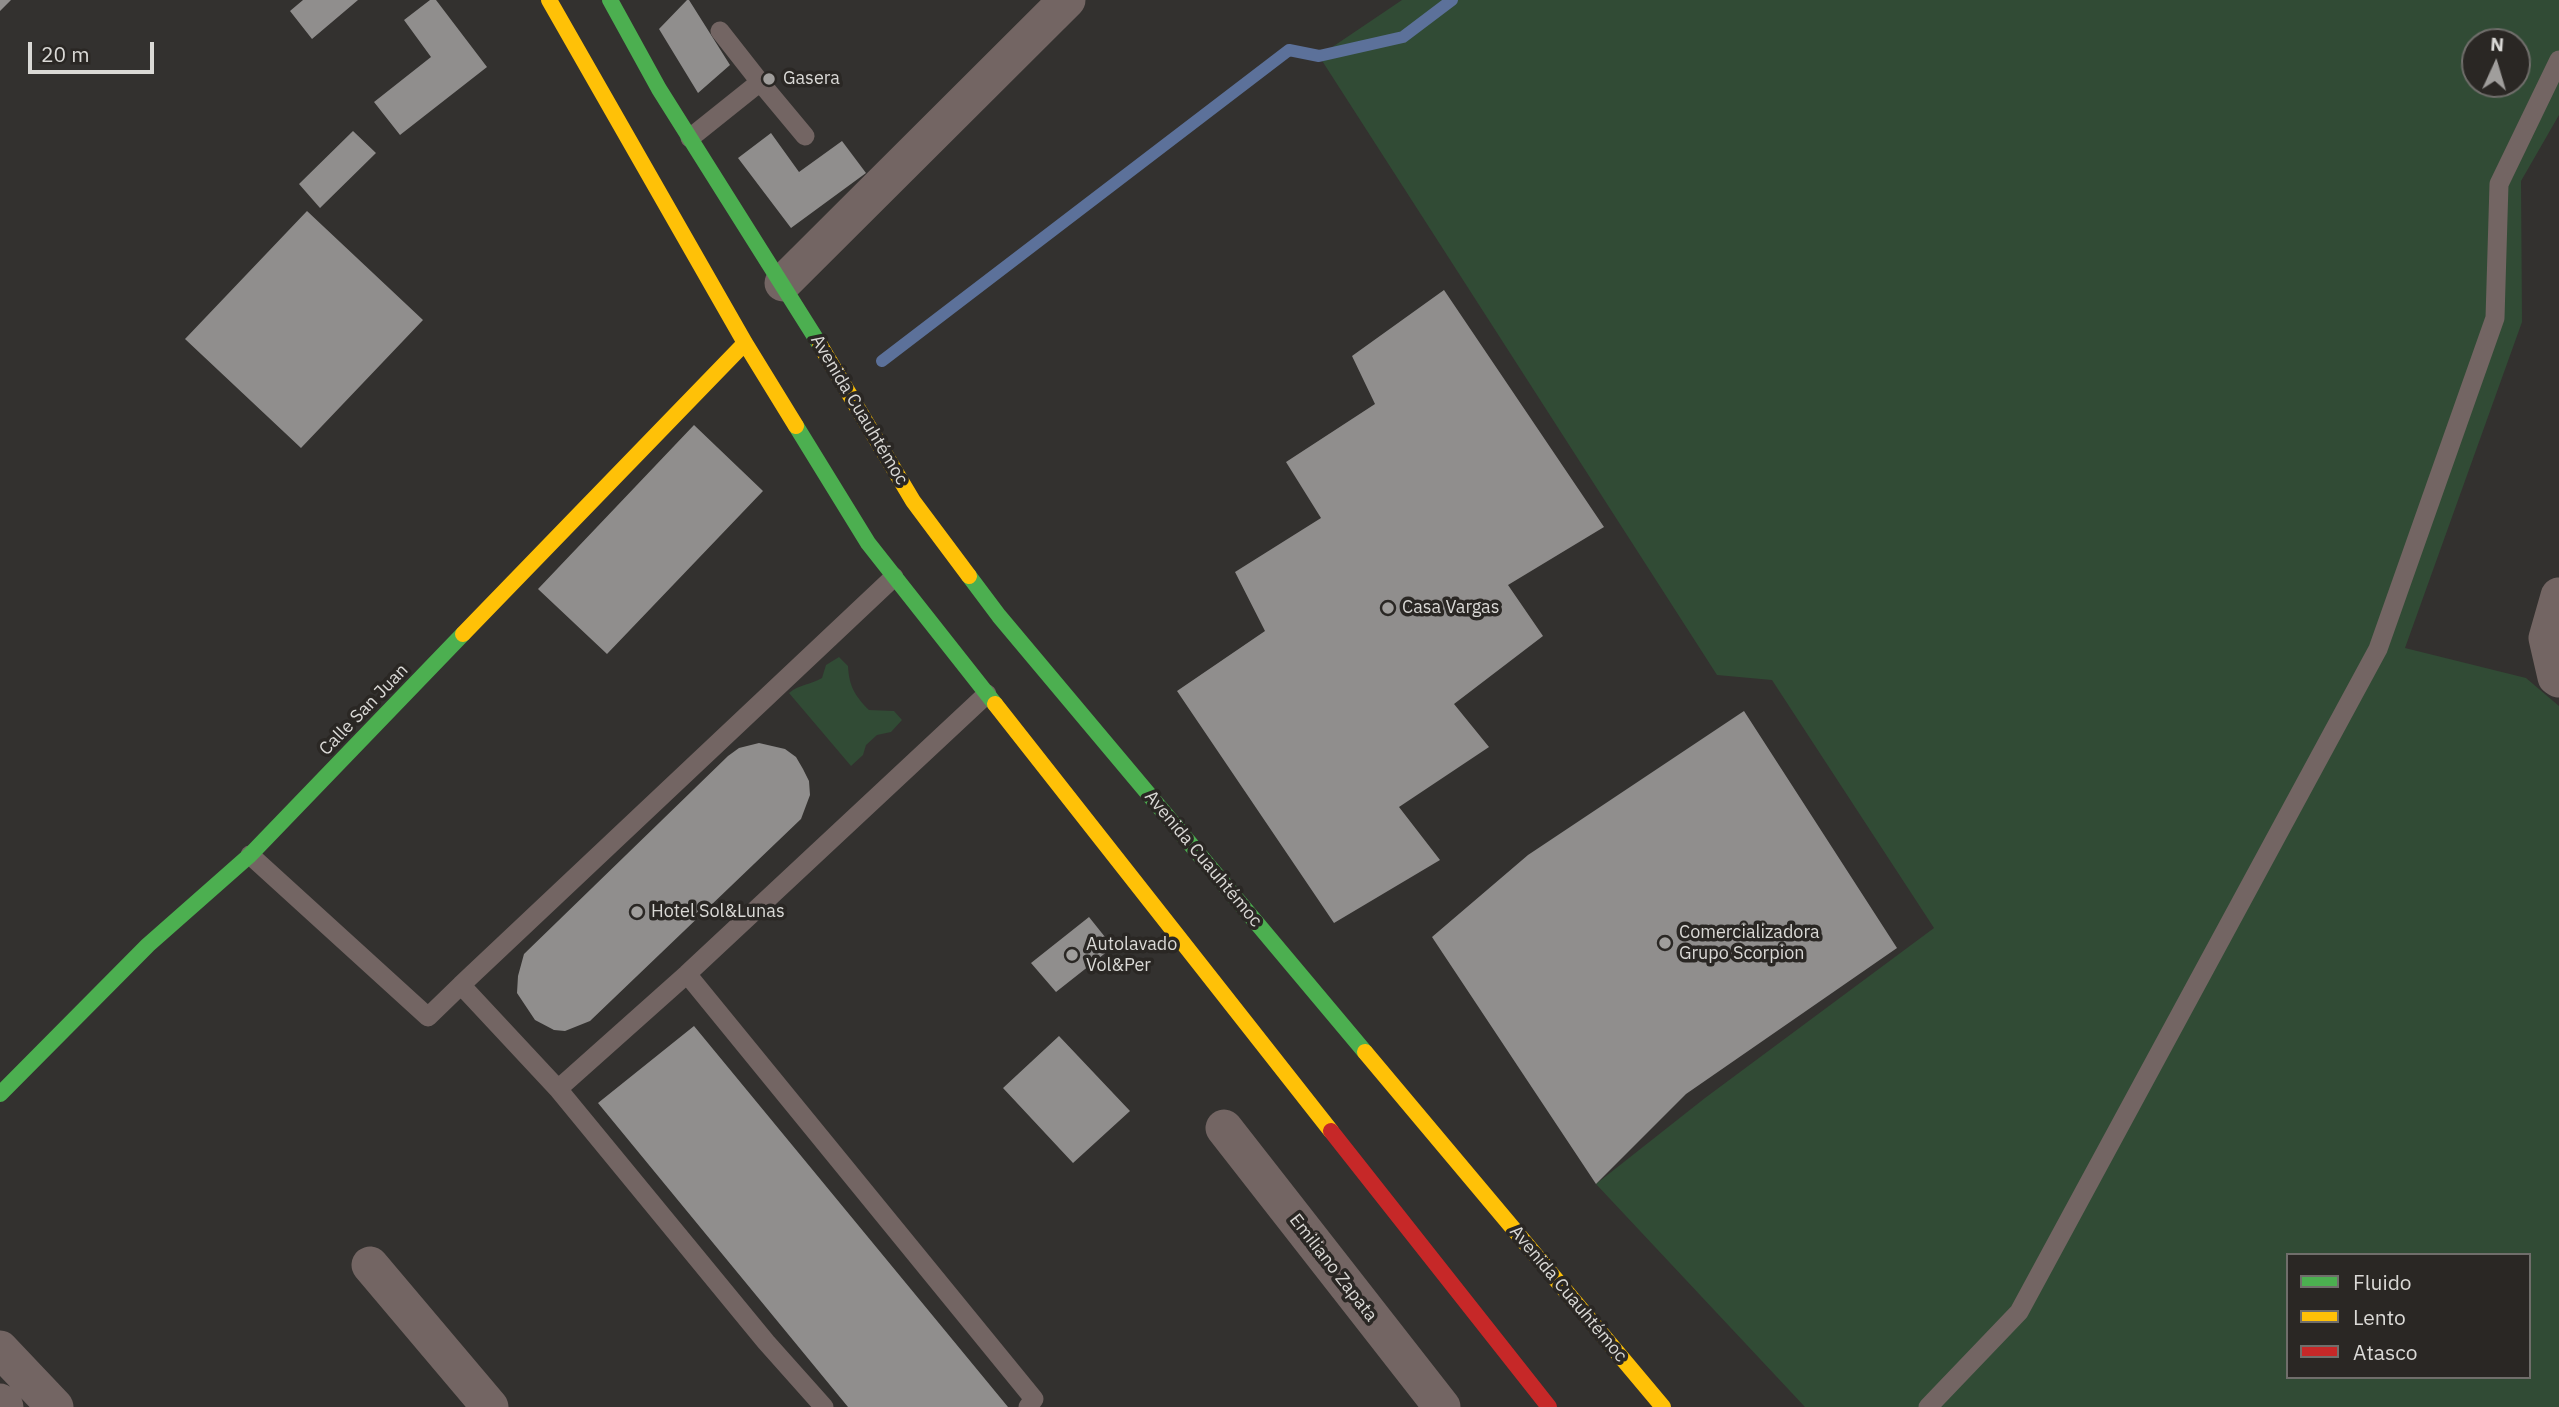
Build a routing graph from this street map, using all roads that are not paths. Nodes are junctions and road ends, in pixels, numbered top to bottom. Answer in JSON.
{"nodes":[{"id":1,"x":549,"y":0,"type":"edge"},
{"id":2,"x":610,"y":0,"type":"edge"},
{"id":3,"x":1067,"y":0,"type":"edge"},
{"id":4,"x":720,"y":31,"type":"dead end"},
{"id":5,"x":2559,"y":60,"type":"edge"},
{"id":6,"x":760,"y":82,"type":"junction"},
{"id":7,"x":805,"y":136,"type":"dead end"},
{"id":8,"x":690,"y":138,"type":"junction"},
{"id":9,"x":783,"y":283,"type":"junction"},
{"id":10,"x":745,"y":343,"type":"junction"},
{"id":11,"x":894,"y":576,"type":"junction"},
{"id":12,"x":2559,"y":596,"type":"edge"},
{"id":13,"x":2557,"y":678,"type":"edge"},
{"id":14,"x":987,"y":694,"type":"junction"},
{"id":15,"x":250,"y":855,"type":"junction"},
{"id":16,"x":687,"y":974,"type":"junction"},
{"id":17,"x":461,"y":985,"type":"junction"},
{"id":18,"x":558,"y":1089,"type":"junction"},
{"id":19,"x":0,"y":1094,"type":"edge"},
{"id":20,"x":1224,"y":1128,"type":"dead end"},
{"id":21,"x":370,"y":1265,"type":"dead end"},
{"id":22,"x":0,"y":1349,"type":"edge"},
{"id":23,"x":0,"y":1402,"type":"edge"},
{"id":24,"x":5,"y":1407,"type":"edge"},
{"id":25,"x":55,"y":1407,"type":"edge"},
{"id":26,"x":490,"y":1407,"type":"edge"},
{"id":27,"x":824,"y":1407,"type":"edge"},
{"id":28,"x":1028,"y":1407,"type":"edge"},
{"id":29,"x":1443,"y":1407,"type":"edge"},
{"id":30,"x":1549,"y":1407,"type":"edge"},
{"id":31,"x":1663,"y":1407,"type":"edge"},
{"id":32,"x":1928,"y":1407,"type":"edge"}],
"edges":[{"from":1,"to":10,"type":"main road"},
{"from":2,"to":8,"type":"main road","name":"Avenida Cuauhtémoc"},
{"from":3,"to":9,"type":"street"},
{"from":4,"to":6,"type":"lane"},
{"from":5,"to":32,"type":"lane"},
{"from":6,"to":7,"type":"lane"},
{"from":6,"to":8,"type":"lane"},
{"from":8,"to":9,"type":"main road","name":"Avenida Cuauhtémoc"},
{"from":9,"to":31,"type":"main road","name":"Avenida Cuauhtémoc"},
{"from":10,"to":11,"type":"main road"},
{"from":10,"to":15,"type":"main road","name":"Calle San Juan"},
{"from":11,"to":14,"type":"main road"},
{"from":11,"to":17,"type":"lane"},
{"from":12,"to":13,"type":"street"},
{"from":14,"to":16,"type":"lane"},
{"from":14,"to":30,"type":"main road"},
{"from":15,"to":17,"type":"lane"},
{"from":15,"to":19,"type":"main road","name":"Calle San Juan"},
{"from":16,"to":18,"type":"lane"},
{"from":16,"to":28,"type":"lane"},
{"from":17,"to":18,"type":"lane"},
{"from":18,"to":27,"type":"lane"},
{"from":20,"to":29,"type":"street","name":"Emiliano Zapata"},
{"from":21,"to":26,"type":"street"},
{"from":22,"to":25,"type":"street"},
{"from":23,"to":24,"type":"street"}]}
